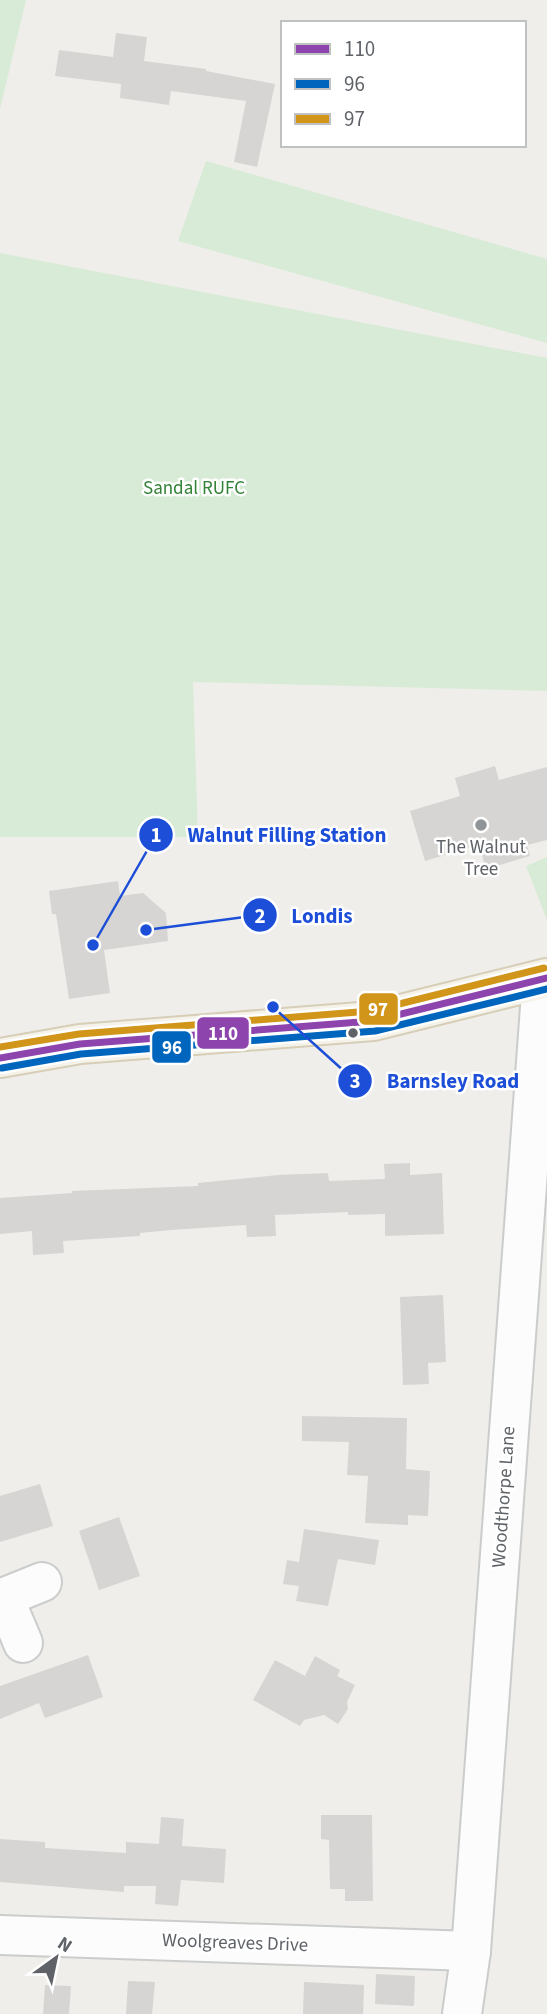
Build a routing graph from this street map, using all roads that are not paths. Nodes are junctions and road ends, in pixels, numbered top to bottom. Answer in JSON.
{"nodes":[{"id":1,"x":544,"y":979,"type":"edge"},
{"id":2,"x":80,"y":1044,"type":"junction"},
{"id":3,"x":0,"y":1058,"type":"edge"},
{"id":4,"x":0,"y":1076,"type":"edge"},
{"id":5,"x":42,"y":1582,"type":"dead end"},
{"id":6,"x":2,"y":1598,"type":"edge"},
{"id":7,"x":23,"y":1643,"type":"dead end"},
{"id":8,"x":0,"y":1935,"type":"edge"},
{"id":9,"x":471,"y":1951,"type":"junction"},
{"id":10,"x":462,"y":2014,"type":"edge"}],
"edges":[{"from":1,"to":2,"type":"main road"},
{"from":1,"to":9,"type":"street","name":"Woodthorpe Lane"},
{"from":2,"to":3,"type":"main road"},
{"from":2,"to":4,"type":"main road"},
{"from":5,"to":6,"type":"street"},
{"from":6,"to":7,"type":"street"},
{"from":8,"to":9,"type":"street","name":"Woolgreaves Drive"},
{"from":9,"to":10,"type":"street","name":"Woodthorpe Lane"}]}
